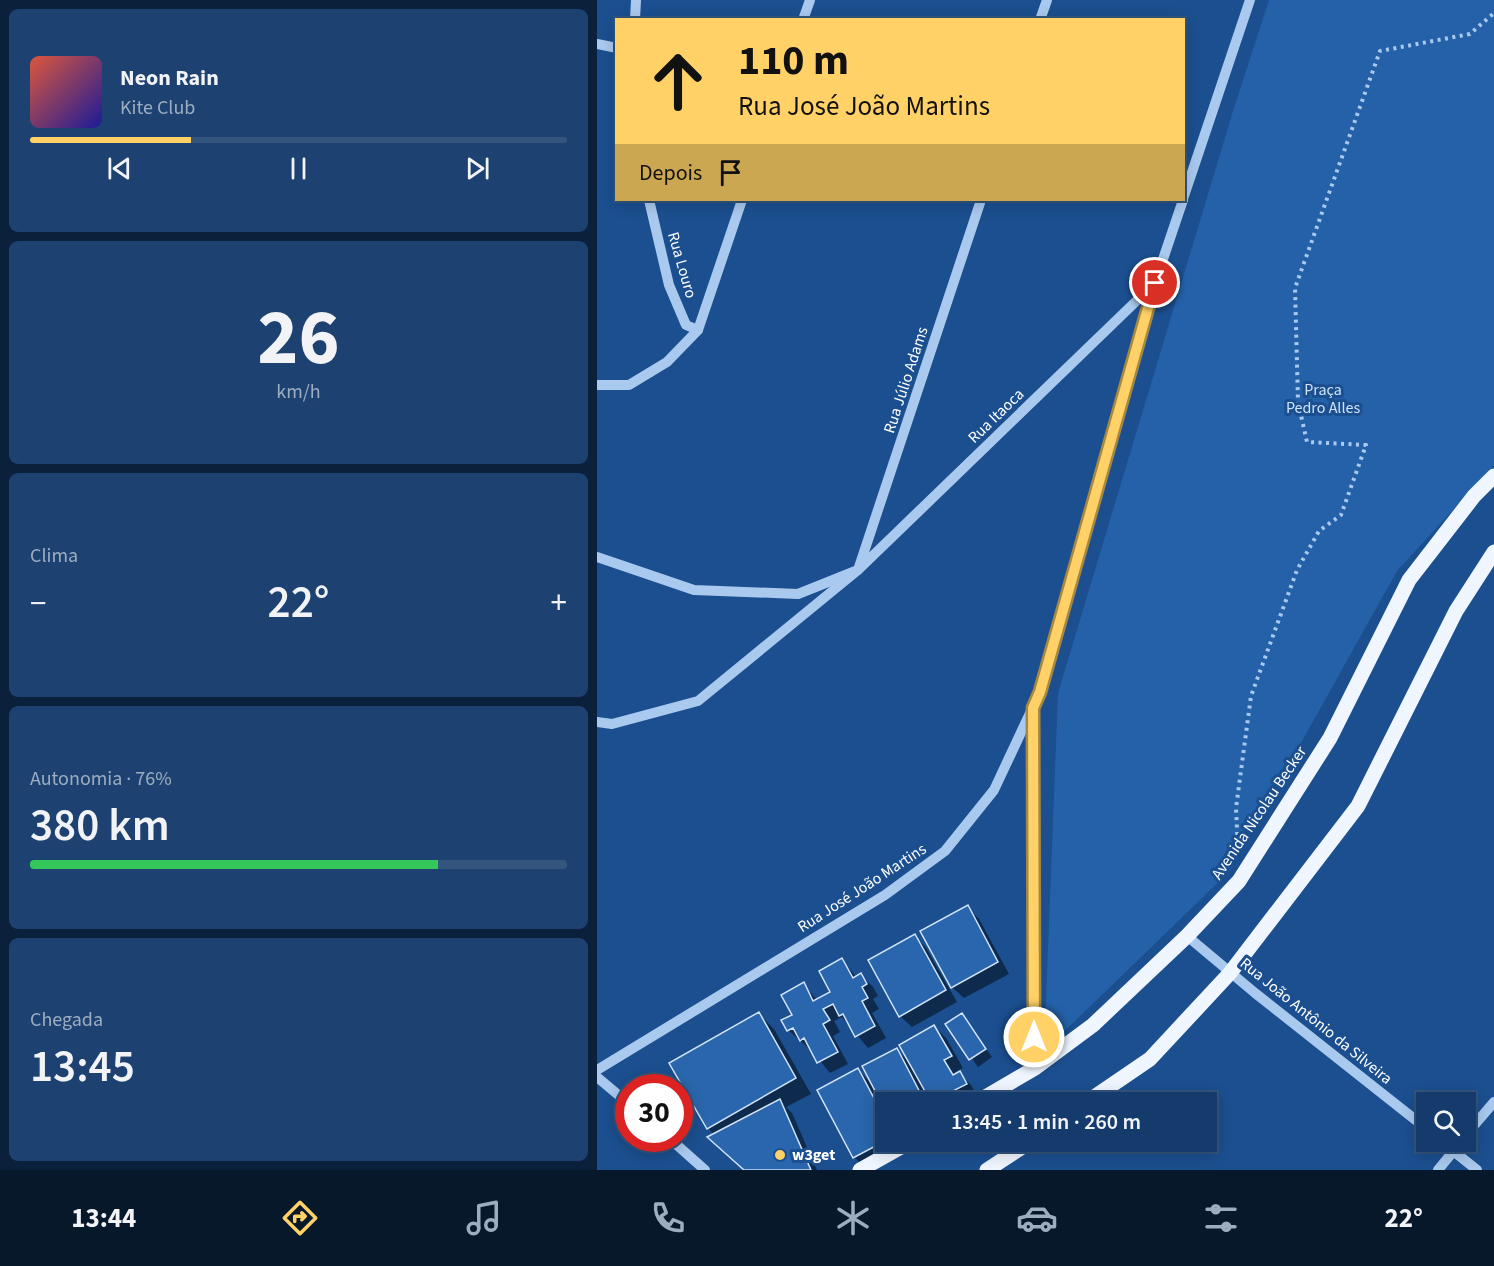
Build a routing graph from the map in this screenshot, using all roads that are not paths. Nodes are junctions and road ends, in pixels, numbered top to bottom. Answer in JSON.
{"nodes":[{"id":1,"x":636,"y":0,"type":"edge"},
{"id":2,"x":810,"y":0,"type":"edge"},
{"id":3,"x":1047,"y":0,"type":"edge"},
{"id":4,"x":1250,"y":0,"type":"edge"},
{"id":5,"x":635,"y":18,"type":"edge"},
{"id":6,"x":804,"y":18,"type":"edge"},
{"id":7,"x":1041,"y":18,"type":"edge"},
{"id":8,"x":597,"y":44,"type":"edge"},
{"id":9,"x":615,"y":48,"type":"edge"},
{"id":10,"x":1185,"y":193,"type":"edge"},
{"id":11,"x":649,"y":201,"type":"edge"},
{"id":12,"x":742,"y":201,"type":"edge"},
{"id":13,"x":981,"y":201,"type":"edge"},
{"id":14,"x":1182,"y":201,"type":"edge"},
{"id":15,"x":1155,"y":283,"type":"junction"},
{"id":16,"x":698,"y":330,"type":"junction"},
{"id":17,"x":597,"y":385,"type":"edge"},
{"id":18,"x":1494,"y":476,"type":"edge"},
{"id":19,"x":1494,"y":552,"type":"edge"},
{"id":20,"x":597,"y":557,"type":"edge"},
{"id":21,"x":858,"y":570,"type":"junction"},
{"id":22,"x":1033,"y":708,"type":"junction"},
{"id":23,"x":597,"y":722,"type":"edge"},
{"id":24,"x":1187,"y":936,"type":"junction"},
{"id":25,"x":1230,"y":973,"type":"junction"},
{"id":26,"x":1035,"y":1068,"type":"junction"},
{"id":27,"x":597,"y":1070,"type":"edge"},
{"id":28,"x":597,"y":1077,"type":"edge"},
{"id":29,"x":615,"y":1092,"type":"edge"},
{"id":30,"x":994,"y":1092,"type":"edge"},
{"id":31,"x":1102,"y":1092,"type":"edge"},
{"id":32,"x":1494,"y":1102,"type":"edge"},
{"id":33,"x":1416,"y":1120,"type":"edge"},
{"id":34,"x":1476,"y":1123,"type":"edge"},
{"id":35,"x":685,"y":1152,"type":"edge"},
{"id":36,"x":892,"y":1152,"type":"edge"},
{"id":37,"x":1015,"y":1152,"type":"edge"},
{"id":38,"x":1452,"y":1152,"type":"edge"},
{"id":39,"x":1462,"y":1152,"type":"edge"},
{"id":40,"x":705,"y":1170,"type":"edge"},
{"id":41,"x":860,"y":1170,"type":"edge"},
{"id":42,"x":987,"y":1170,"type":"edge"},
{"id":43,"x":1438,"y":1170,"type":"edge"},
{"id":44,"x":1477,"y":1170,"type":"edge"}],
"edges":[{"from":1,"to":5,"type":"street"},
{"from":2,"to":6,"type":"street"},
{"from":3,"to":7,"type":"street"},
{"from":4,"to":10,"type":"street","name":"Rua José João Martins"},
{"from":8,"to":9,"type":"street"},
{"from":11,"to":16,"type":"street","name":"Rua Louro"},
{"from":12,"to":16,"type":"street"},
{"from":13,"to":21,"type":"street","name":"Rua Júlio Adams"},
{"from":14,"to":15,"type":"street","name":"Rua José João Martins"},
{"from":15,"to":21,"type":"street","name":"Rua Itaoca"},
{"from":15,"to":22,"type":"street","name":"Rua José João Martins"},
{"from":16,"to":17,"type":"street"},
{"from":18,"to":24,"type":"main road","name":"Avenida Nicolau Becker"},
{"from":19,"to":25,"type":"main road"},
{"from":20,"to":21,"type":"street"},
{"from":21,"to":23,"type":"street"},
{"from":22,"to":26,"type":"street"},
{"from":22,"to":27,"type":"street","name":"Rua José João Martins"},
{"from":24,"to":25,"type":"street","name":"Rua João Antônio da Silveira"},
{"from":24,"to":26,"type":"main road","name":"Avenida Nicolau Becker"},
{"from":25,"to":31,"type":"main road"},
{"from":25,"to":33,"type":"street","name":"Rua João Antônio da Silveira"},
{"from":26,"to":30,"type":"main road","name":"Avenida Nicolau Becker"},
{"from":28,"to":29,"type":"street"},
{"from":32,"to":34,"type":"street"},
{"from":35,"to":40,"type":"street"},
{"from":36,"to":41,"type":"main road"},
{"from":37,"to":42,"type":"main road"},
{"from":38,"to":43,"type":"street"},
{"from":39,"to":44,"type":"street"}]}
